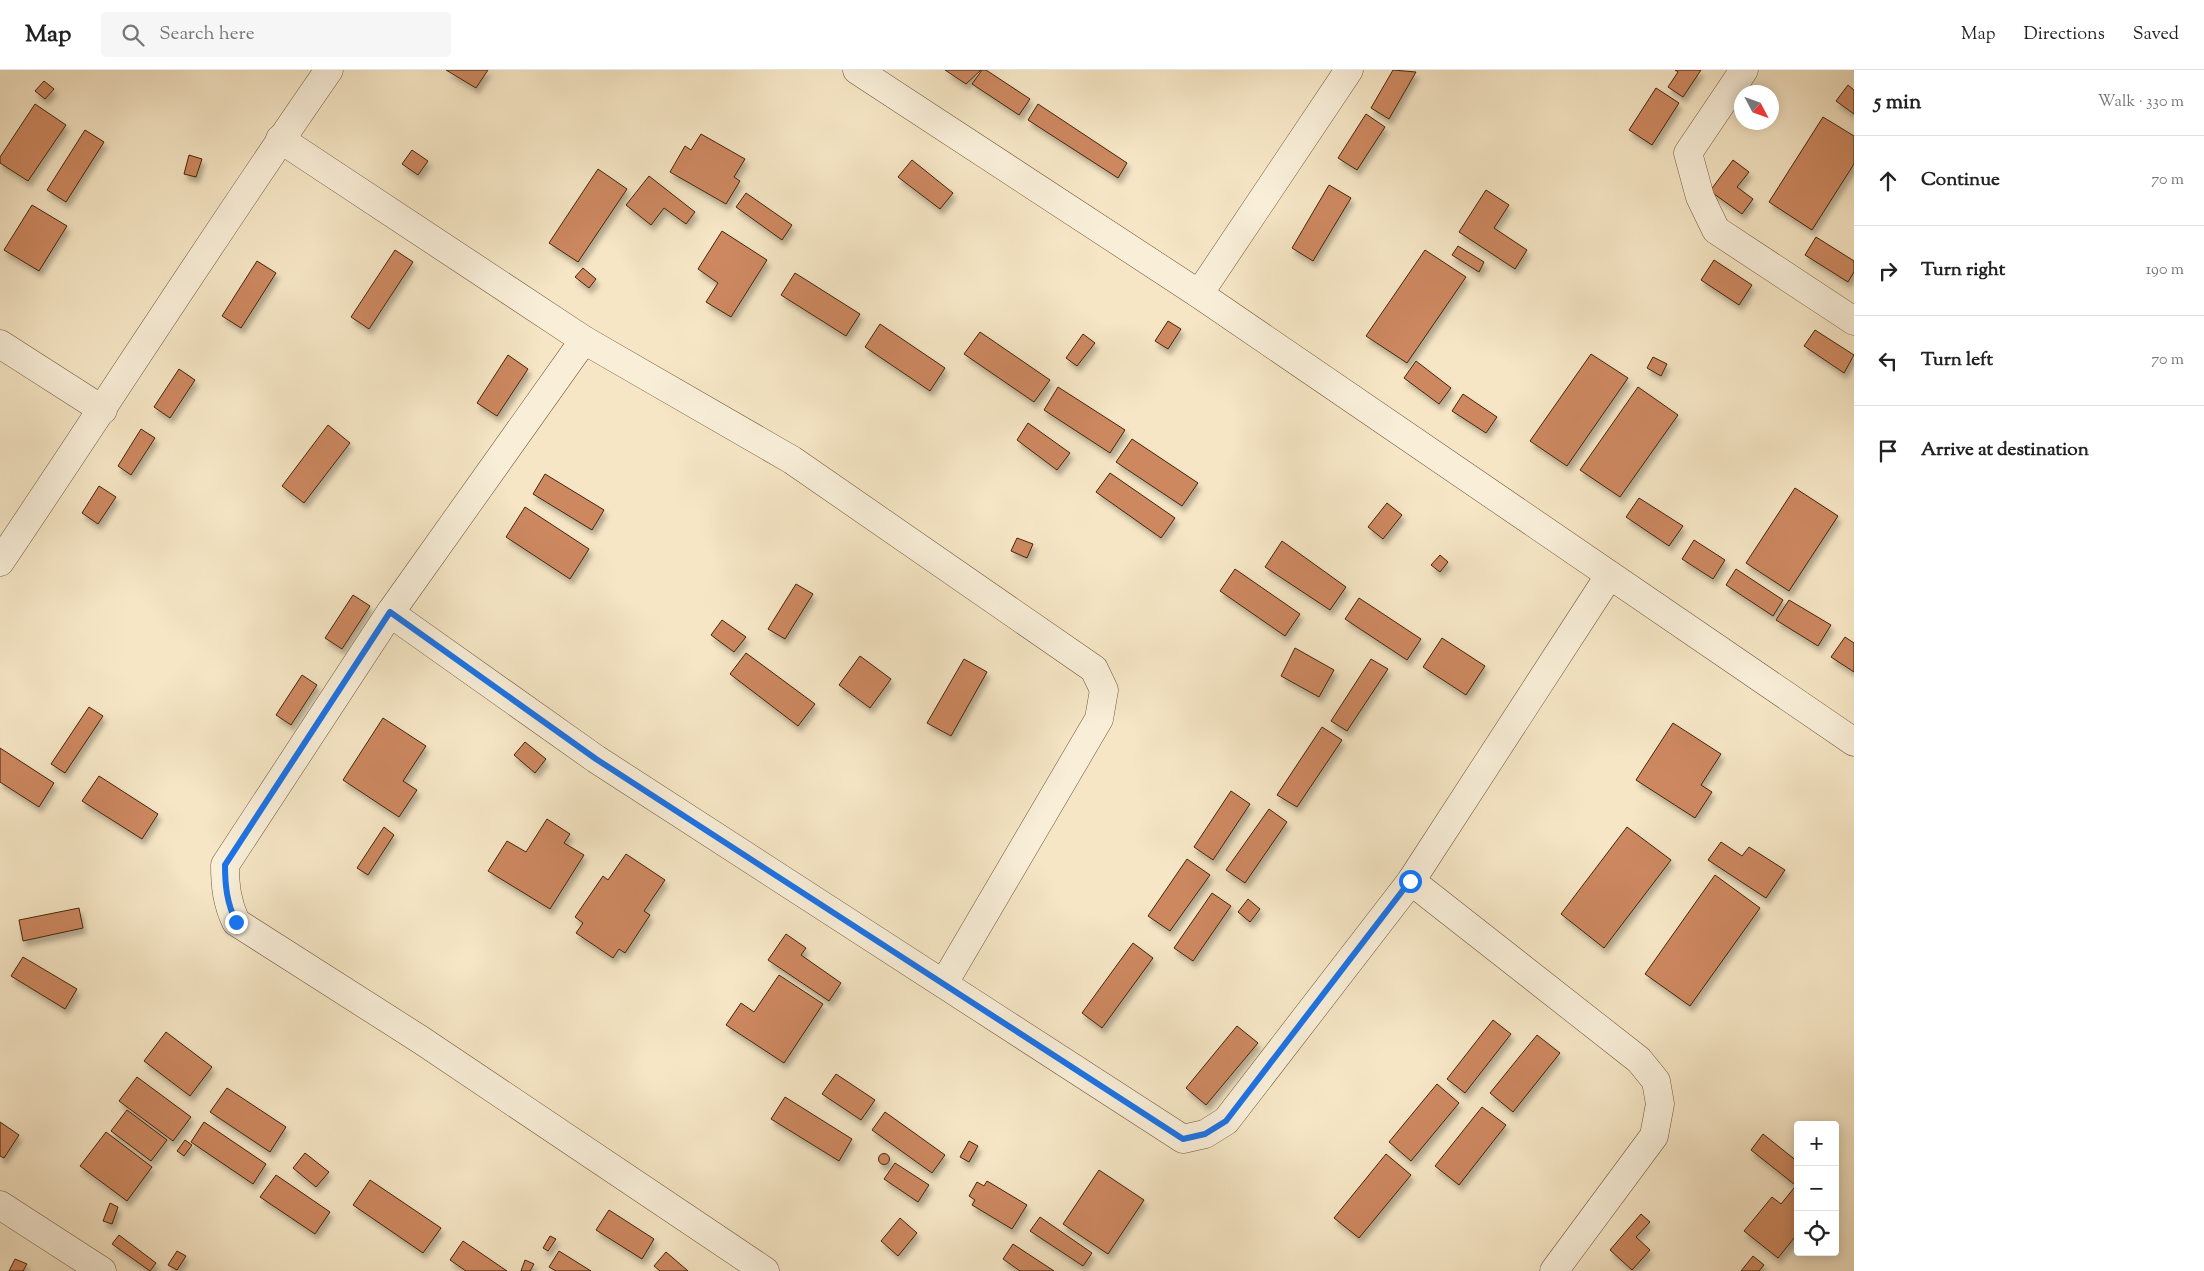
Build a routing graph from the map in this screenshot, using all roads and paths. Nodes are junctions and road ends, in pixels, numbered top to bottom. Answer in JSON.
{"nodes":[{"id":1,"x":329,"y":70,"type":"edge"},
{"id":2,"x":857,"y":70,"type":"edge"},
{"id":3,"x":1349,"y":70,"type":"edge"},
{"id":4,"x":1744,"y":70,"type":"edge"},
{"id":5,"x":280,"y":139,"type":"junction"},
{"id":6,"x":1199,"y":294,"type":"junction"},
{"id":7,"x":1854,"y":321,"type":"edge"},
{"id":8,"x":584,"y":340,"type":"junction"},
{"id":9,"x":0,"y":344,"type":"edge"},
{"id":10,"x":102,"y":410,"type":"junction"},
{"id":11,"x":0,"y":562,"type":"edge"},
{"id":12,"x":1609,"y":576,"type":"junction"},
{"id":13,"x":390,"y":612,"type":"junction"},
{"id":14,"x":1854,"y":742,"type":"edge"},
{"id":15,"x":1410,"y":881,"type":"junction"},
{"id":16,"x":944,"y":983,"type":"junction"},
{"id":17,"x":0,"y":1205,"type":"edge"},
{"id":18,"x":102,"y":1271,"type":"edge"},
{"id":19,"x":765,"y":1271,"type":"edge"},
{"id":20,"x":1554,"y":1271,"type":"edge"}],
"edges":[{"from":1,"to":5,"type":"street"},
{"from":2,"to":6,"type":"street"},
{"from":3,"to":6,"type":"street"},
{"from":4,"to":7,"type":"street"},
{"from":5,"to":8,"type":"street"},
{"from":5,"to":10,"type":"street"},
{"from":6,"to":12,"type":"street"},
{"from":8,"to":13,"type":"street"},
{"from":8,"to":16,"type":"street"},
{"from":9,"to":10,"type":"street"},
{"from":10,"to":11,"type":"street"},
{"from":12,"to":14,"type":"street"},
{"from":12,"to":15,"type":"street"},
{"from":13,"to":16,"type":"street"},
{"from":13,"to":19,"type":"street"},
{"from":15,"to":16,"type":"street"},
{"from":15,"to":20,"type":"street"},
{"from":17,"to":18,"type":"street"}]}
